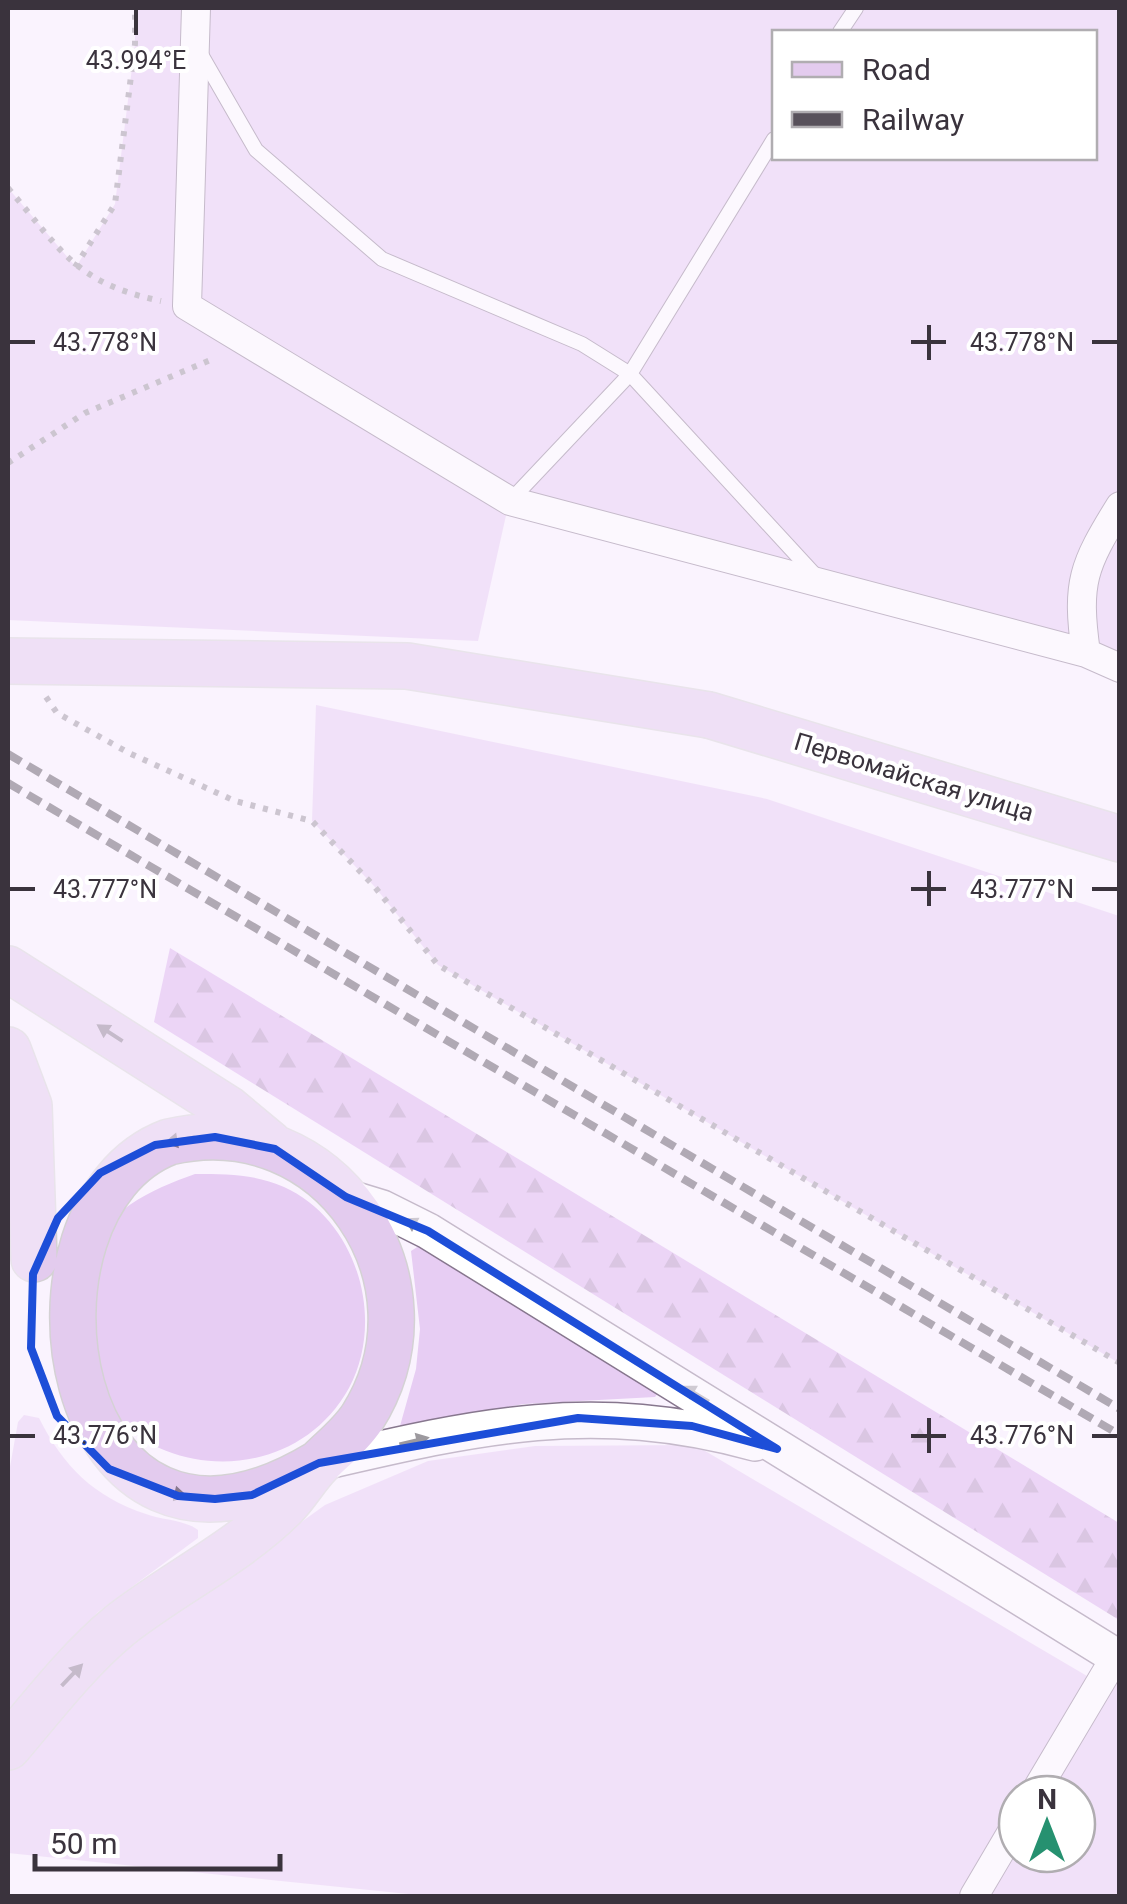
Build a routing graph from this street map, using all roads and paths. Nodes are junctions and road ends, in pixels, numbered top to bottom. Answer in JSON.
{"nodes":[{"id":1,"x":136,"y":8,"type":"edge"},
{"id":2,"x":196,"y":8,"type":"edge"},
{"id":3,"x":856,"y":8,"type":"edge"},
{"id":4,"x":841,"y":30,"type":"edge"},
{"id":5,"x":196,"y":46,"type":"junction"},
{"id":6,"x":772,"y":142,"type":"edge"},
{"id":7,"x":8,"y":188,"type":"edge"},
{"id":8,"x":76,"y":267,"type":"junction"},
{"id":9,"x":187,"y":306,"type":"junction"},
{"id":10,"x":250,"y":344,"type":"junction"},
{"id":11,"x":630,"y":374,"type":"junction"},
{"id":12,"x":8,"y":463,"type":"edge"},
{"id":13,"x":510,"y":501,"type":"junction"},
{"id":14,"x":1120,"y":506,"type":"edge"},
{"id":15,"x":823,"y":584,"type":"junction"},
{"id":16,"x":1086,"y":653,"type":"junction"},
{"id":17,"x":1120,"y":668,"type":"edge"},
{"id":18,"x":22,"y":672,"type":"edge"},
{"id":19,"x":1120,"y":840,"type":"edge"},
{"id":20,"x":8,"y":969,"type":"edge"},
{"id":21,"x":8,"y":1050,"type":"edge"},
{"id":22,"x":276,"y":1148,"type":"junction"},
{"id":23,"x":8,"y":1168,"type":"edge"},
{"id":24,"x":346,"y":1197,"type":"junction"},
{"id":25,"x":31,"y":1286,"type":"junction"},
{"id":26,"x":1120,"y":1363,"type":"edge"},
{"id":27,"x":40,"y":1383,"type":"dead end"},
{"id":28,"x":777,"y":1449,"type":"junction"},
{"id":29,"x":319,"y":1464,"type":"junction"},
{"id":30,"x":1118,"y":1658,"type":"edge"},
{"id":31,"x":8,"y":1748,"type":"edge"},
{"id":32,"x":1046,"y":1774,"type":"edge"},
{"id":33,"x":997,"y":1857,"type":"edge"},
{"id":34,"x":974,"y":1896,"type":"edge"}],
"edges":[{"from":1,"to":8,"type":"path"},
{"from":2,"to":5,"type":"street"},
{"from":3,"to":4,"type":"lane"},
{"from":5,"to":9,"type":"street"},
{"from":5,"to":11,"type":"lane"},
{"from":6,"to":11,"type":"lane"},
{"from":7,"to":8,"type":"path"},
{"from":8,"to":9,"type":"path"},
{"from":9,"to":10,"type":"street"},
{"from":10,"to":12,"type":"path"},
{"from":10,"to":13,"type":"street"},
{"from":11,"to":13,"type":"lane"},
{"from":11,"to":15,"type":"lane"},
{"from":13,"to":15,"type":"street"},
{"from":14,"to":16,"type":"street"},
{"from":15,"to":16,"type":"street"},
{"from":16,"to":17,"type":"street"},
{"from":18,"to":19,"type":"main road","name":"Первомайская улица","bridge":true},
{"from":18,"to":26,"type":"path"},
{"from":22,"to":20,"type":"main road","one_way":true},
{"from":21,"to":25,"type":"main road"},
{"from":22,"to":24,"type":"main road"},
{"from":22,"to":25,"type":"main road","one_way":true},
{"from":23,"to":25,"type":"main road"},
{"from":28,"to":24,"type":"street","one_way":true},
{"from":24,"to":29,"type":"main road"},
{"from":27,"to":29,"type":"main road","one_way":true},
{"from":29,"to":28,"type":"street","one_way":true},
{"from":28,"to":30,"type":"street"},
{"from":31,"to":29,"type":"main road","one_way":true},
{"from":30,"to":32,"type":"street"},
{"from":33,"to":34,"type":"street"}]}
